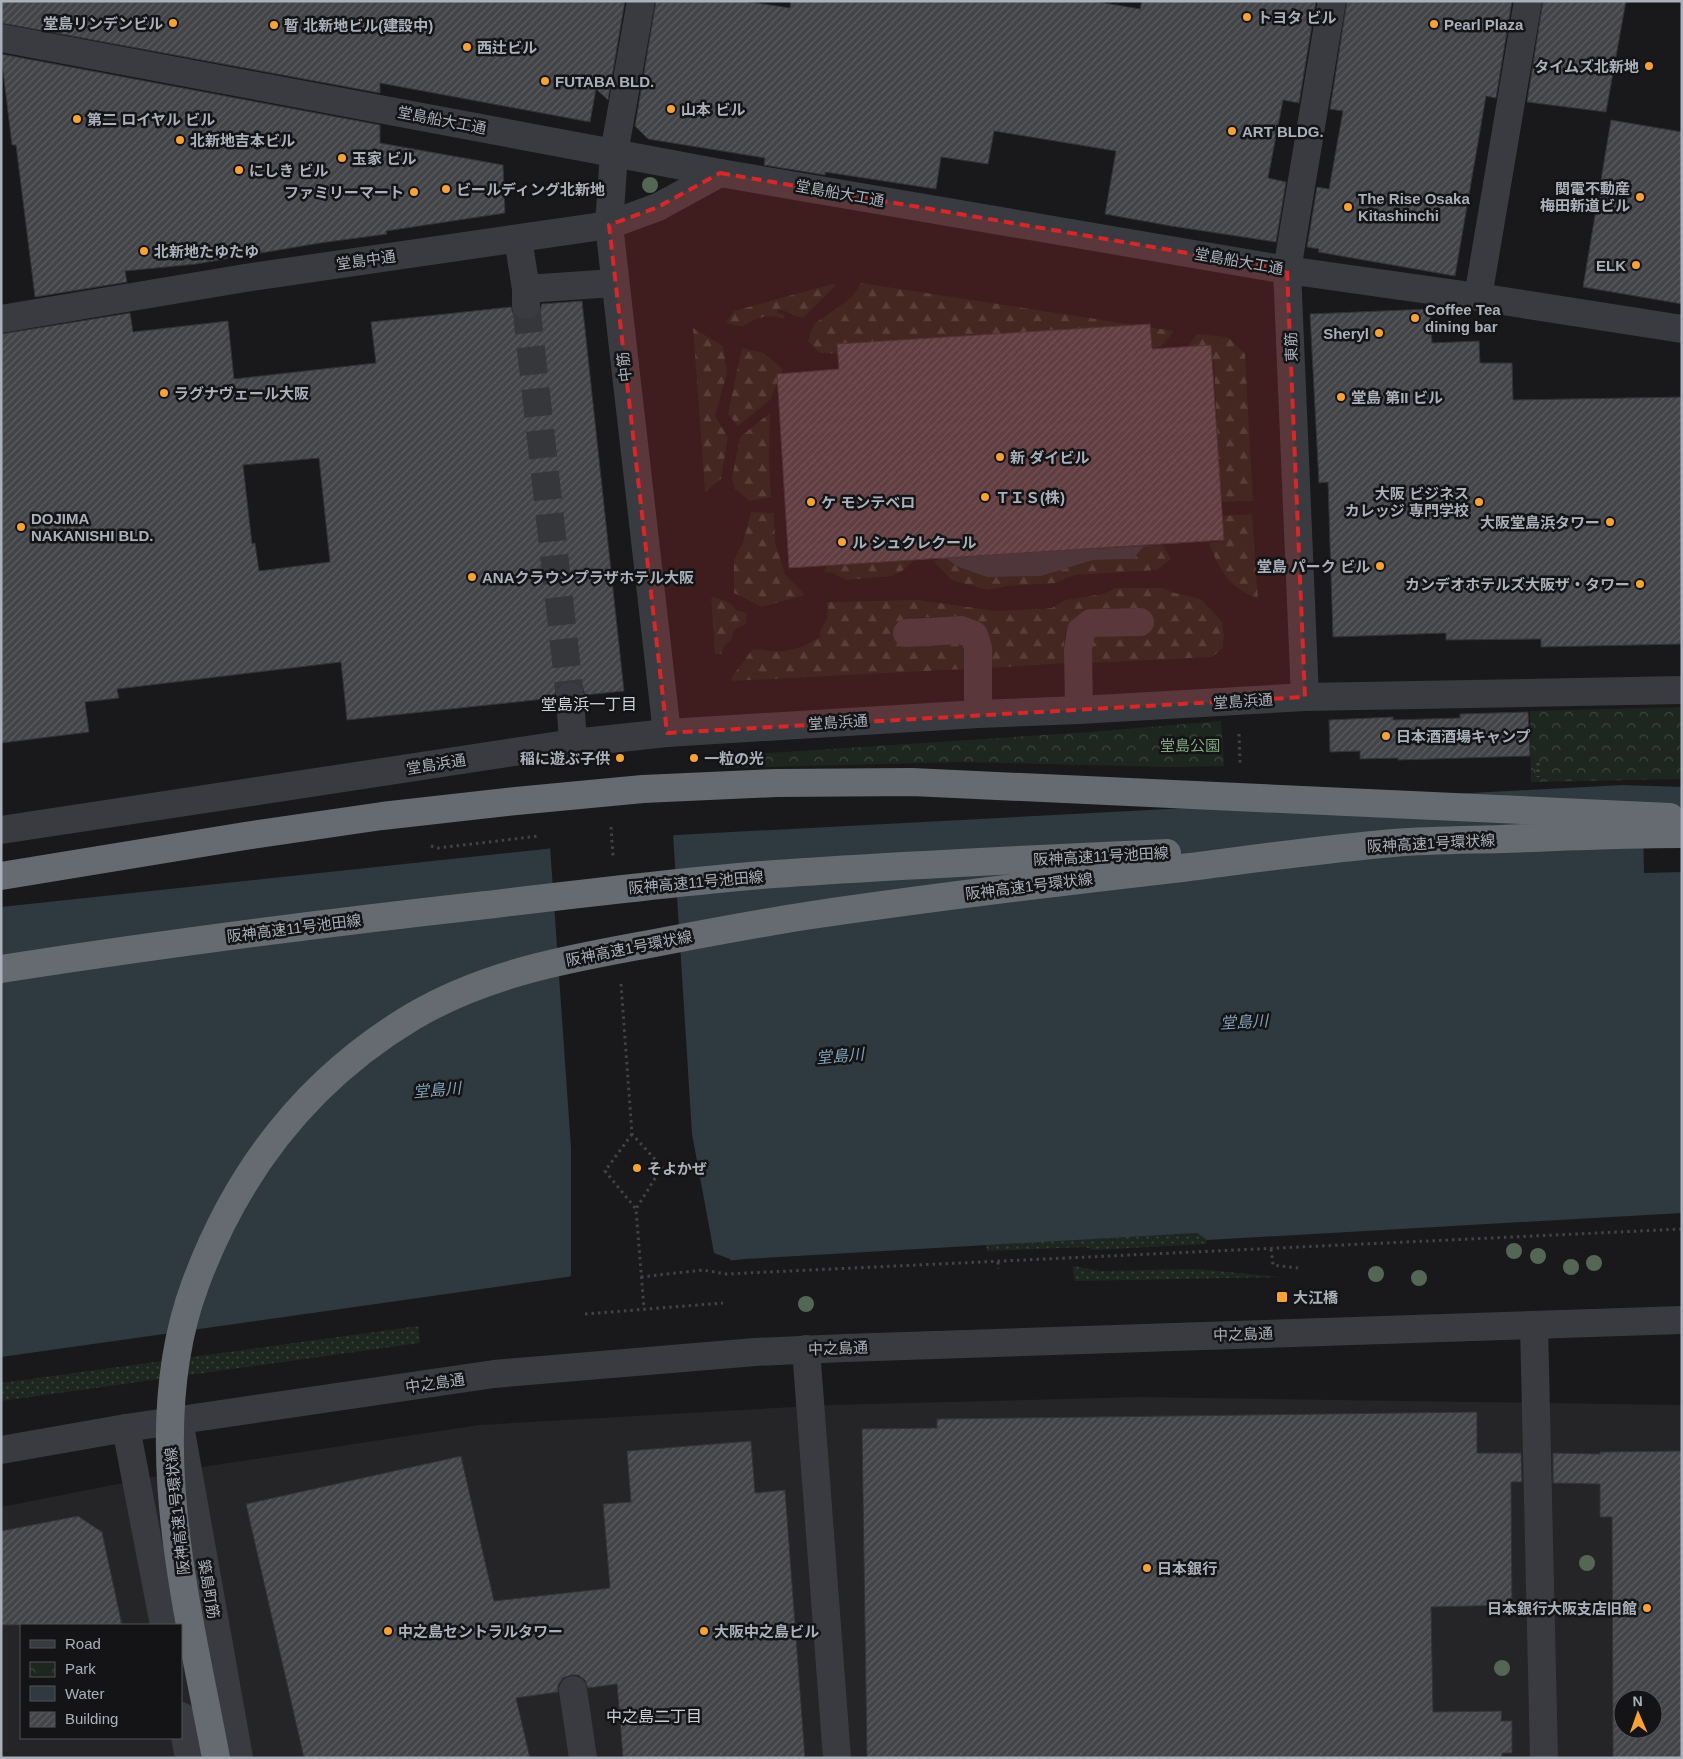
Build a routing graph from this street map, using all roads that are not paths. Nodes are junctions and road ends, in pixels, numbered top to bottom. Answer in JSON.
{"nodes":[{"id":1,"x":640,"y":1,"type":"edge"},
{"id":2,"x":1332,"y":1,"type":"edge"},
{"id":3,"x":1528,"y":1,"type":"edge"},
{"id":4,"x":1,"y":38,"type":"edge"},
{"id":5,"x":614,"y":152,"type":"junction"},
{"id":6,"x":720,"y":173,"type":"junction"},
{"id":7,"x":609,"y":225,"type":"junction"},
{"id":8,"x":518,"y":239,"type":"junction"},
{"id":9,"x":1287,"y":270,"type":"junction"},
{"id":10,"x":614,"y":283,"type":"junction"},
{"id":11,"x":1478,"y":297,"type":"junction"},
{"id":12,"x":1,"y":319,"type":"edge"},
{"id":13,"x":1682,"y":330,"type":"edge"},
{"id":14,"x":1140,"y":622,"type":"dead end"},
{"id":15,"x":907,"y":634,"type":"dead end"},
{"id":16,"x":1682,"y":690,"type":"edge"},
{"id":17,"x":570,"y":697,"type":"tunnel mouth"},
{"id":18,"x":1305,"y":697,"type":"junction"},
{"id":19,"x":1079,"y":710,"type":"junction"},
{"id":20,"x":978,"y":714,"type":"junction"},
{"id":21,"x":667,"y":733,"type":"junction"},
{"id":22,"x":573,"y":743,"type":"junction"},
{"id":23,"x":1682,"y":818,"type":"edge"},
{"id":24,"x":1,"y":830,"type":"edge"},
{"id":25,"x":1682,"y":834,"type":"edge"},
{"id":26,"x":1396,"y":842,"type":"junction"},
{"id":27,"x":1,"y":876,"type":"edge"},
{"id":28,"x":1,"y":970,"type":"edge"},
{"id":29,"x":1682,"y":1320,"type":"edge"},
{"id":30,"x":1534,"y":1325,"type":"junction"},
{"id":31,"x":806,"y":1349,"type":"junction"},
{"id":32,"x":179,"y":1420,"type":"junction"},
{"id":33,"x":126,"y":1428,"type":"junction"},
{"id":34,"x":1,"y":1450,"type":"edge"},
{"id":35,"x":164,"y":1624,"type":"edge"},
{"id":36,"x":573,"y":1690,"type":"dead end"},
{"id":37,"x":182,"y":1721,"type":"edge"},
{"id":38,"x":189,"y":1758,"type":"edge"},
{"id":39,"x":216,"y":1758,"type":"edge"},
{"id":40,"x":240,"y":1758,"type":"edge"},
{"id":41,"x":583,"y":1758,"type":"edge"},
{"id":42,"x":837,"y":1758,"type":"edge"},
{"id":43,"x":1544,"y":1758,"type":"edge"}],
"edges":[{"from":1,"to":5,"type":"street","name":"中筋"},
{"from":2,"to":9,"type":"street","name":"東筋"},
{"from":3,"to":11,"type":"street"},
{"from":4,"to":5,"type":"street","name":"堂島船大工通"},
{"from":5,"to":6,"type":"street","name":"堂島船大工通"},
{"from":5,"to":7,"type":"street","name":"中筋"},
{"from":6,"to":7,"type":"street","name":"堂島中通"},
{"from":6,"to":9,"type":"street","name":"堂島船大工通"},
{"from":7,"to":8,"type":"street","name":"堂島中通"},
{"from":7,"to":10,"type":"street","name":"中筋"},
{"from":8,"to":10,"type":"street"},
{"from":8,"to":12,"type":"street","name":"堂島中通"},
{"from":9,"to":11,"type":"street","name":"堂島船大工通"},
{"from":9,"to":18,"type":"street","name":"東筋"},
{"from":10,"to":21,"type":"street","name":"中筋"},
{"from":11,"to":13,"type":"street","name":"堂島船大工通"},
{"from":14,"to":19,"type":"street"},
{"from":15,"to":20,"type":"street"},
{"from":16,"to":18,"type":"street","name":"堂島浜通"},
{"from":17,"to":22,"type":"street"},
{"from":18,"to":19,"type":"street","name":"堂島浜通"},
{"from":19,"to":20,"type":"street","name":"堂島浜通"},
{"from":20,"to":21,"type":"street","name":"堂島浜通"},
{"from":21,"to":22,"type":"street","name":"堂島浜通"},
{"from":22,"to":24,"type":"street","name":"堂島浜通"},
{"from":23,"to":27,"type":"highway","bridge":true},
{"from":25,"to":26,"type":"highway","name":"阪神高速1号環状線","bridge":true},
{"from":26,"to":28,"type":"highway","name":"阪神高速11号池田線","bridge":true},
{"from":26,"to":39,"type":"highway","name":"阪神高速1号環状線","bridge":true},
{"from":29,"to":30,"type":"street","name":"中之島通"},
{"from":30,"to":31,"type":"street","name":"中之島通"},
{"from":30,"to":43,"type":"street"},
{"from":31,"to":32,"type":"street","name":"中之島通"},
{"from":31,"to":42,"type":"street"},
{"from":32,"to":33,"type":"street","name":"中之島通"},
{"from":32,"to":40,"type":"street","name":"築島町筋"},
{"from":33,"to":34,"type":"street","name":"中之島通"},
{"from":33,"to":35,"type":"street"},
{"from":36,"to":41,"type":"street"},
{"from":37,"to":38,"type":"street"}]}
